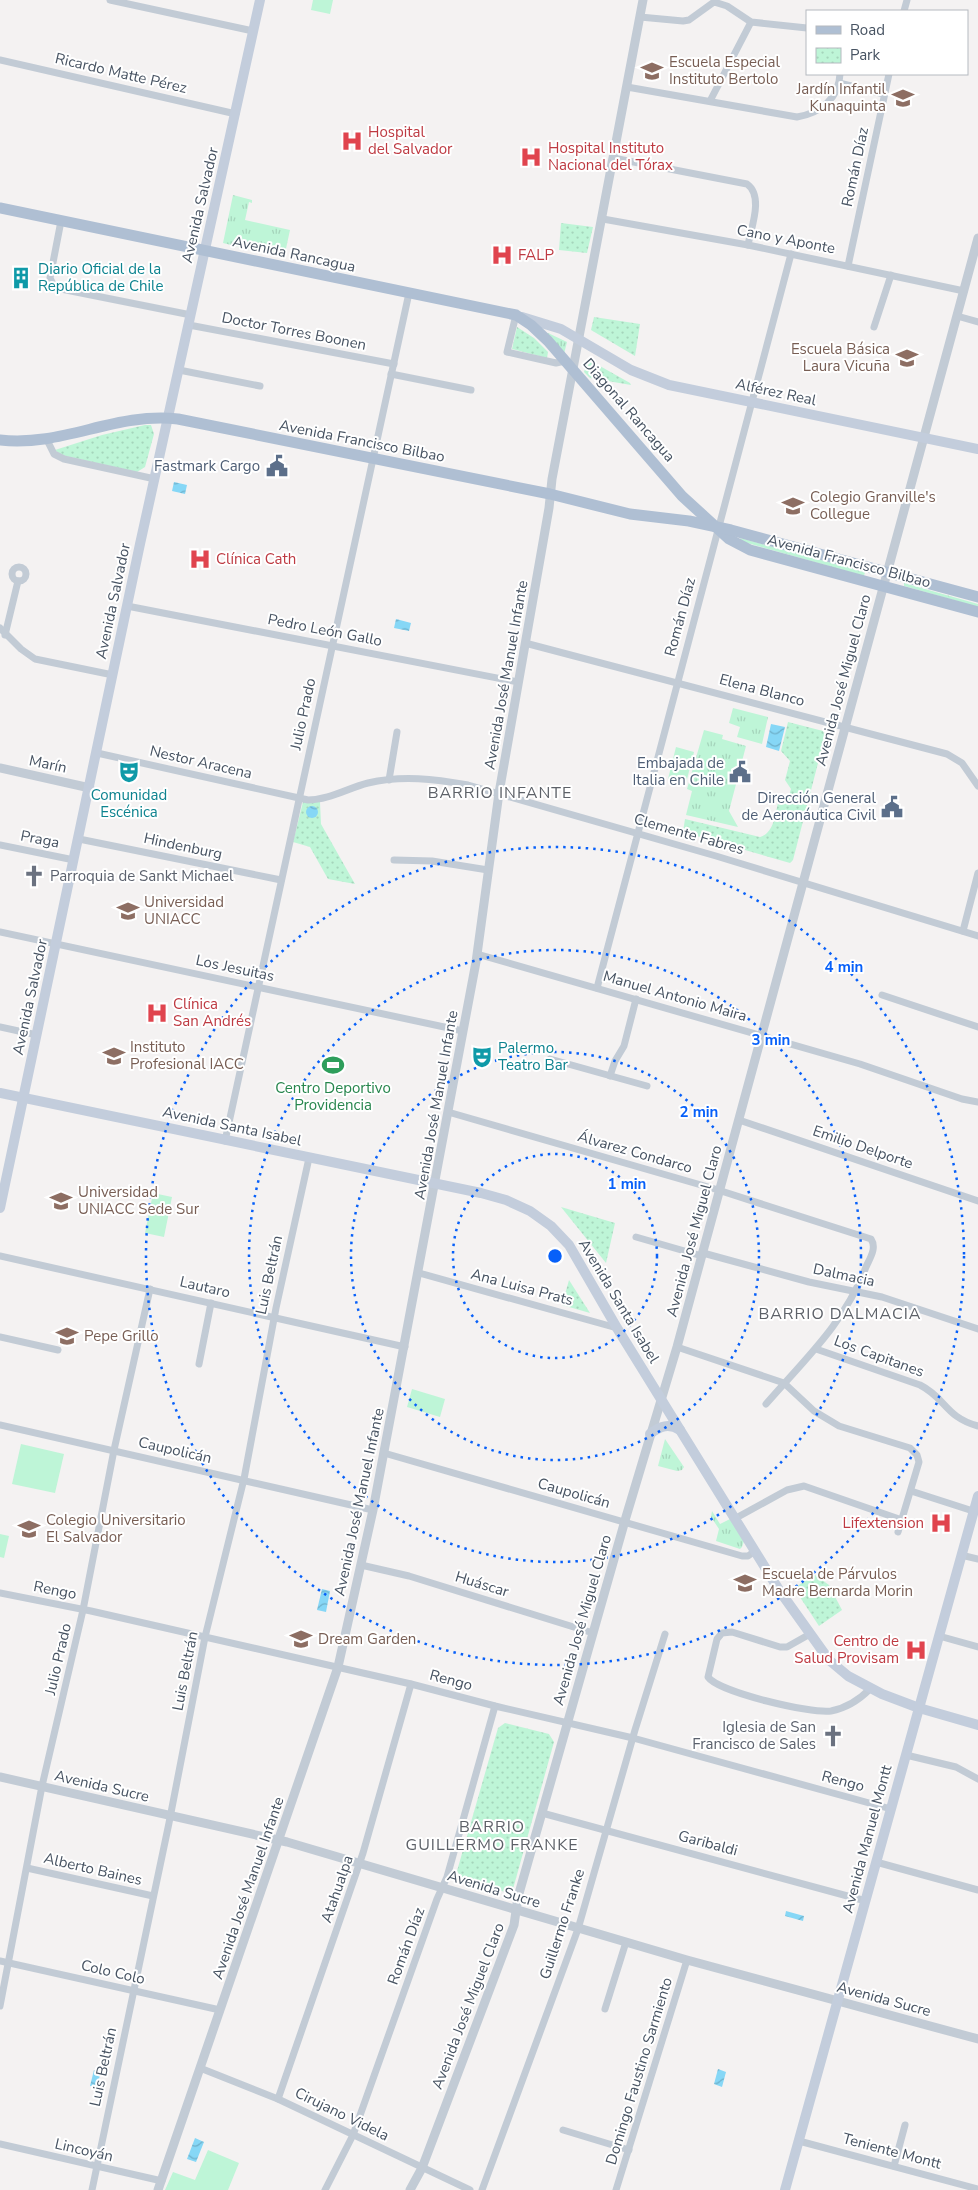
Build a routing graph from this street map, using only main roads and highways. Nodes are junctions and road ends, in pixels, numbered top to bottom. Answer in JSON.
{"nodes":[{"id":1,"x":260,"y":0,"type":"edge"},
{"id":2,"x":0,"y":208,"type":"edge"},
{"id":3,"x":205,"y":251,"type":"junction"},
{"id":4,"x":516,"y":315,"type":"junction"},
{"id":5,"x":579,"y":338,"type":"joint"},
{"id":6,"x":168,"y":418,"type":"junction"},
{"id":7,"x":0,"y":440,"type":"edge"},
{"id":8,"x":978,"y":449,"type":"edge"},
{"id":9,"x":718,"y":527,"type":"junction"},
{"id":10,"x":978,"y":597,"type":"edge"},
{"id":11,"x":978,"y":612,"type":"edge"},
{"id":12,"x":0,"y":1093,"type":"edge"},
{"id":13,"x":23,"y":1098,"type":"junction"},
{"id":14,"x":0,"y":1208,"type":"edge"},
{"id":15,"x":680,"y":1430,"type":"junction"},
{"id":16,"x":650,"y":1434,"type":"road end"},
{"id":17,"x":978,"y":1496,"type":"edge"},
{"id":18,"x":919,"y":1708,"type":"junction"},
{"id":19,"x":978,"y":1724,"type":"edge"},
{"id":20,"x":785,"y":2190,"type":"edge"}],
"edges":[{"from":1,"to":3,"type":"main road","name":"Avenida Salvador"},
{"from":2,"to":3,"type":"main road","name":"Avenida Rancagua"},
{"from":3,"to":4,"type":"main road","name":"Avenida Rancagua"},
{"from":3,"to":6,"type":"main road","name":"Avenida Salvador"},
{"from":4,"to":5,"type":"main road","name":"Avenida Rancagua"},
{"from":4,"to":9,"type":"main road","name":"Diagonal Rancagua"},
{"from":5,"to":8,"type":"main road","name":"Alférez Real"},
{"from":6,"to":7,"type":"main road","name":"Avenida Francisco Bilbao"},
{"from":6,"to":9,"type":"main road","name":"Avenida Francisco Bilbao"},
{"from":6,"to":13,"type":"main road","name":"Avenida Salvador"},
{"from":9,"to":10,"type":"main road","name":"Avenida Francisco Bilbao"},
{"from":9,"to":11,"type":"main road","name":"Avenida Francisco Bilbao"},
{"from":12,"to":13,"type":"main road","name":"Avenida Santa Isabel"},
{"from":13,"to":14,"type":"main road","name":"Avenida Salvador"},
{"from":13,"to":15,"type":"main road","name":"Avenida Santa Isabel"},
{"from":15,"to":16,"type":"main road"},
{"from":15,"to":18,"type":"main road","name":"Avenida Santa Isabel"},
{"from":17,"to":18,"type":"main road","name":"Avenida Manuel Montt"},
{"from":18,"to":19,"type":"main road","name":"Avenida Santa Isabel"},
{"from":18,"to":20,"type":"main road","name":"Avenida Manuel Montt"}]}
